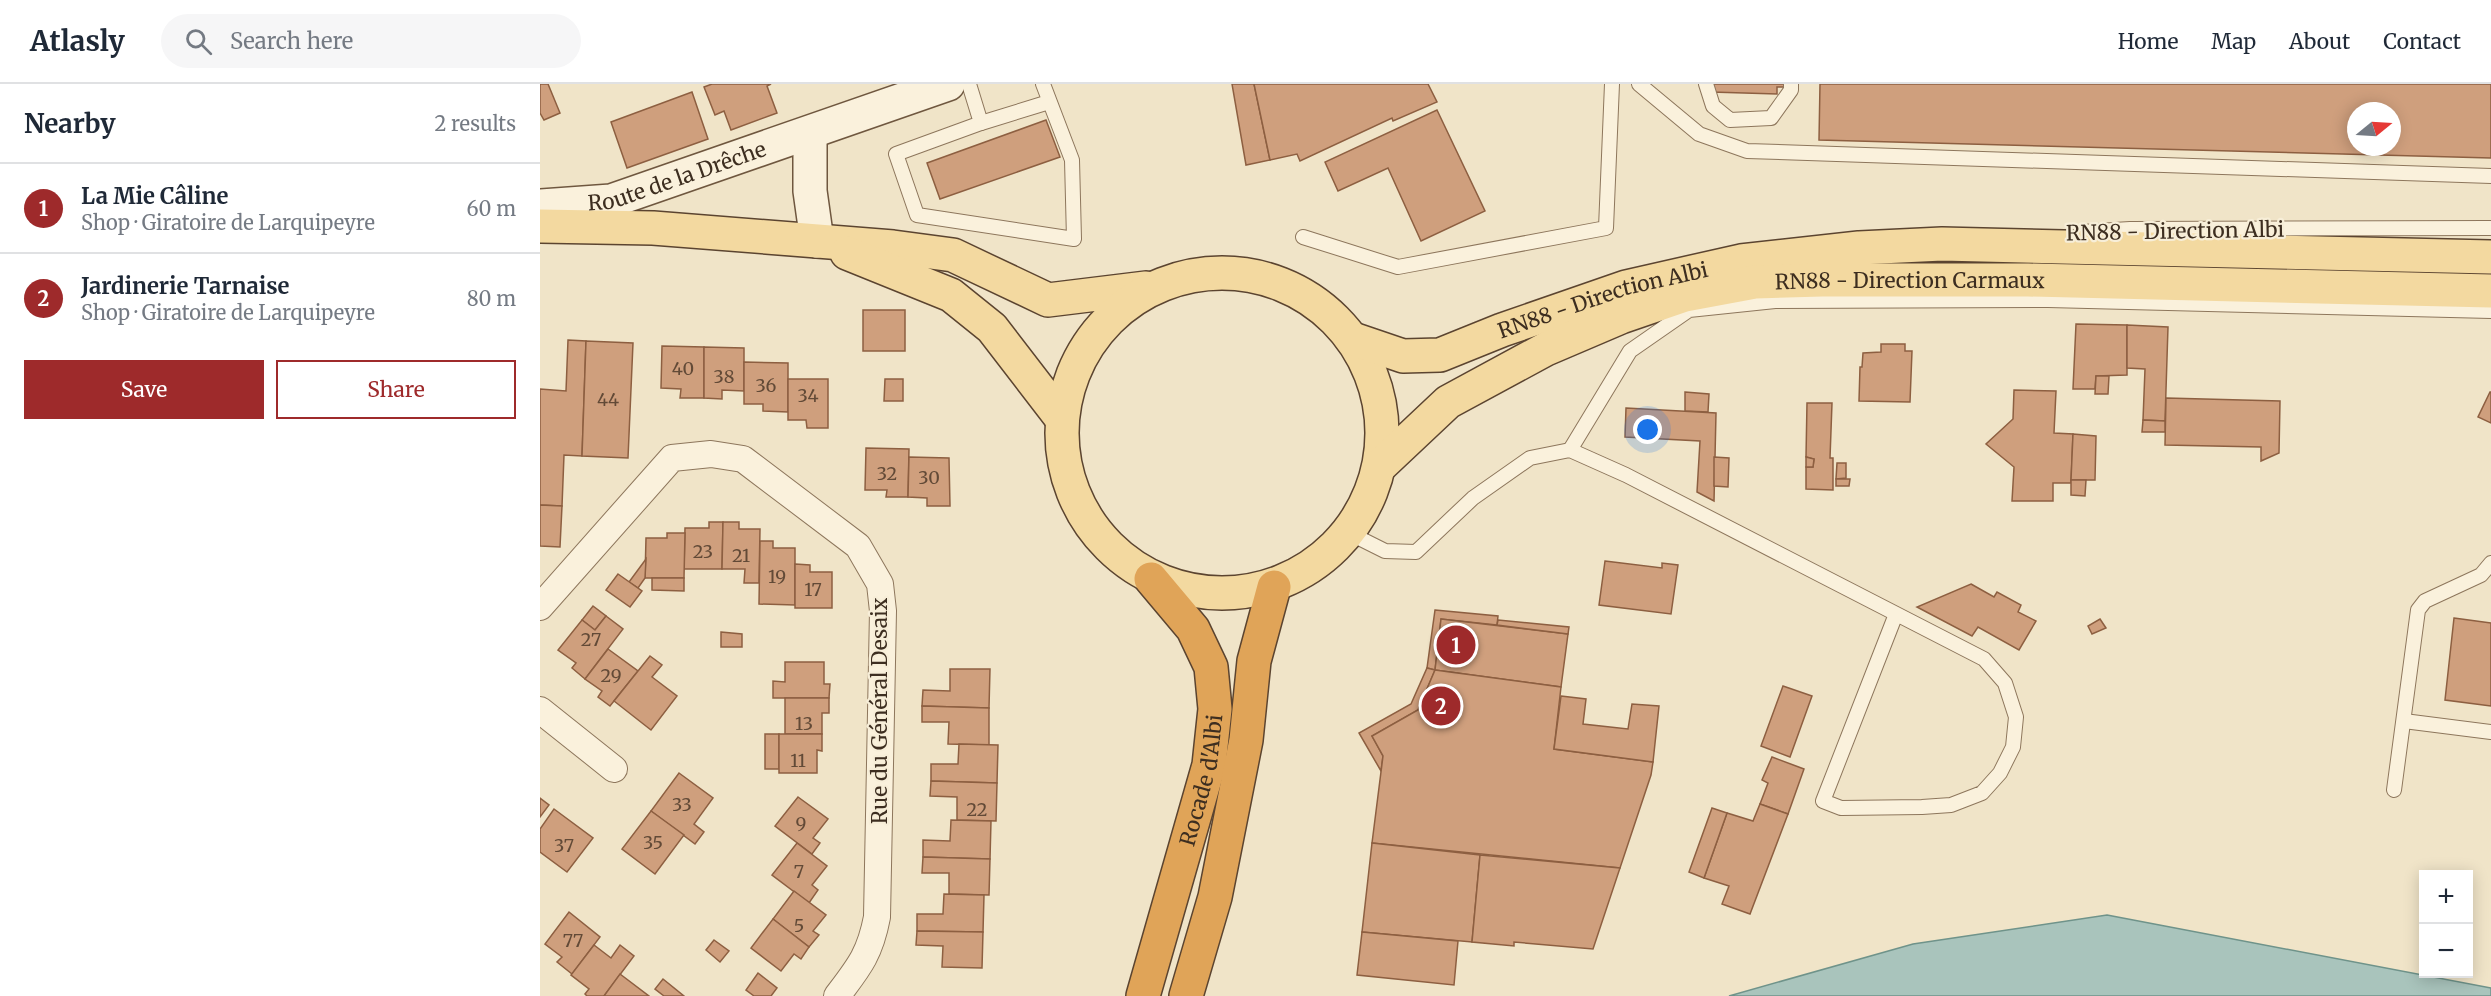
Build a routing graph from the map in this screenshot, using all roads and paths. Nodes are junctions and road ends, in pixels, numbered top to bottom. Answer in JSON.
{"nodes":[{"id":1,"x":948,"y":84,"type":"edge"},
{"id":2,"x":969,"y":84,"type":"edge"},
{"id":3,"x":1043,"y":84,"type":"edge"},
{"id":4,"x":1612,"y":84,"type":"edge"},
{"id":5,"x":1639,"y":84,"type":"edge"},
{"id":6,"x":1706,"y":84,"type":"edge"},
{"id":7,"x":1791,"y":84,"type":"edge"},
{"id":8,"x":1049,"y":102,"type":"junction"},
{"id":9,"x":981,"y":123,"type":"junction"},
{"id":10,"x":810,"y":133,"type":"junction"},
{"id":11,"x":2491,"y":176,"type":"edge"},
{"id":12,"x":540,"y":206,"type":"edge"},
{"id":13,"x":540,"y":226,"type":"edge"},
{"id":14,"x":2491,"y":228,"type":"edge"},
{"id":15,"x":1303,"y":237,"type":"dead end"},
{"id":16,"x":817,"y":241,"type":"junction"},
{"id":17,"x":1859,"y":248,"type":"junction"},
{"id":18,"x":2491,"y":257,"type":"edge"},
{"id":19,"x":1154,"y":287,"type":"junction"},
{"id":20,"x":2491,"y":291,"type":"edge"},
{"id":21,"x":2491,"y":311,"type":"edge"},
{"id":22,"x":1353,"y":339,"type":"junction"},
{"id":23,"x":1062,"y":419,"type":"junction"},
{"id":24,"x":1570,"y":450,"type":"junction"},
{"id":25,"x":1380,"y":466,"type":"junction"},
{"id":26,"x":1349,"y":533,"type":"junction"},
{"id":27,"x":2491,"y":563,"type":"edge"},
{"id":28,"x":1151,"y":579,"type":"junction"},
{"id":29,"x":1274,"y":587,"type":"junction"},
{"id":30,"x":540,"y":607,"type":"edge"},
{"id":31,"x":1896,"y":614,"type":"junction"},
{"id":32,"x":540,"y":710,"type":"edge"},
{"id":33,"x":2404,"y":722,"type":"junction"},
{"id":34,"x":2491,"y":732,"type":"edge"},
{"id":35,"x":614,"y":770,"type":"dead end"},
{"id":36,"x":2394,"y":789,"type":"dead end"},
{"id":37,"x":837,"y":996,"type":"edge"},
{"id":38,"x":1143,"y":996,"type":"edge"},
{"id":39,"x":1186,"y":996,"type":"edge"}],
"edges":[{"from":1,"to":10,"type":"street","name":"Route de la Drêche"},
{"from":2,"to":9,"type":"lane"},
{"from":3,"to":8,"type":"lane"},
{"from":4,"to":15,"type":"lane"},
{"from":5,"to":11,"type":"lane"},
{"from":6,"to":7,"type":"lane"},
{"from":8,"to":9,"type":"lane"},
{"from":8,"to":9,"type":"lane"},
{"from":10,"to":12,"type":"street","name":"Route de la Drêche"},
{"from":10,"to":16,"type":"street"},
{"from":13,"to":16,"type":"main road"},
{"from":14,"to":17,"type":"lane","name":"RN88 - Direction Albi"},
{"from":16,"to":19,"type":"main road"},
{"from":16,"to":23,"type":"main road"},
{"from":17,"to":18,"type":"main road","name":"RN88 - Direction Albi"},
{"from":17,"to":22,"type":"main road","name":"RN88 - Direction Albi"},
{"from":19,"to":22,"type":"main road"},
{"from":19,"to":23,"type":"main road"},
{"from":20,"to":25,"type":"main road","name":"RN88 - Direction Carmaux"},
{"from":21,"to":24,"type":"lane"},
{"from":22,"to":25,"type":"main road"},
{"from":23,"to":28,"type":"main road"},
{"from":24,"to":26,"type":"lane"},
{"from":24,"to":31,"type":"lane"},
{"from":25,"to":26,"type":"main road"},
{"from":26,"to":29,"type":"main road"},
{"from":27,"to":33,"type":"lane"},
{"from":28,"to":29,"type":"main road"},
{"from":28,"to":38,"type":"highway","name":"Rocade d'Albi"},
{"from":29,"to":39,"type":"highway","name":"Rocade d'Albi"},
{"from":30,"to":37,"type":"street","name":"Rue du Général Desaix"},
{"from":31,"to":31,"type":"lane"},
{"from":32,"to":35,"type":"street"},
{"from":33,"to":34,"type":"lane"},
{"from":33,"to":36,"type":"lane"}]}
